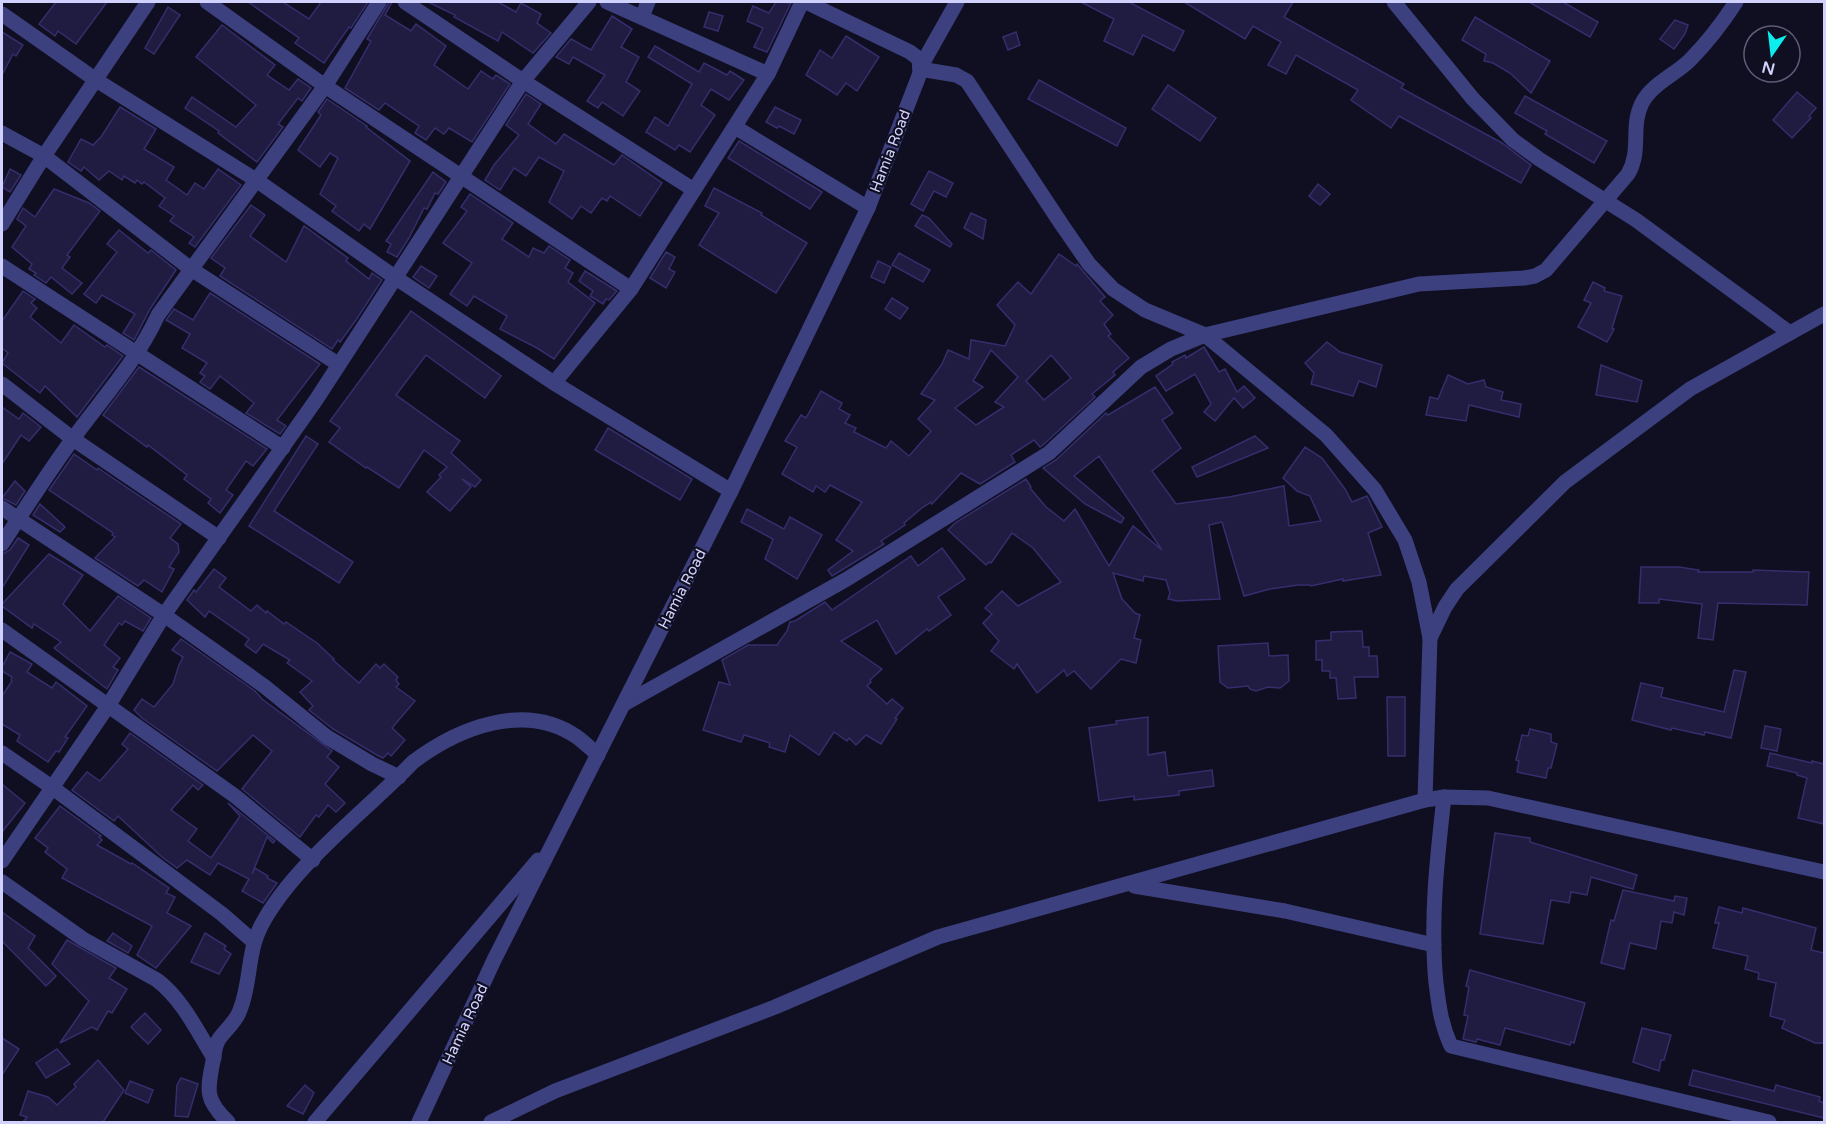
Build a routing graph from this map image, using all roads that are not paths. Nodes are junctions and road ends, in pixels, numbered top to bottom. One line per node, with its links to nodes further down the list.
1 (148, 2): 16 (street)
2 (207, 2): 18 (street)
3 (379, 2): 18 (street)
4 (405, 2): 17 (street)
5 (589, 2): 17 (street)
6 (607, 2): 13 (street)
7 (648, 2): 13 (street)
8 (804, 2): 14 (street); 15 (street)
9 (957, 2): 14 (street, Hamia Road)
10 (1394, 2): 25 (street)
11 (1736, 2): 25 (street)
12 (2, 14): 16 (street)
13 (642, 17): 15 (street)
14 (920, 68): 26 (street, Hamia Road); 34 (street)
15 (768, 74): 19 (street)
16 (96, 80): 21 (street); 23 (street)
17 (523, 81): 22 (street); 24 (street)
18 (325, 86): 22 (street); 23 (street)
19 (735, 127): 24 (street); 26 (street)
20 (2, 133): 21 (street)
21 (44, 156): 27 (street); 29 (street)
22 (461, 177): 30 (street); 31 (street)
23 (256, 180): 29 (street); 30 (street)
24 (694, 190): 31 (street)
25 (1604, 201): 33 (street); 34 (street)
26 (868, 208): 41 (street, Hamia Road)
27 (2, 224)
28 (2, 266): 35 (street)
29 (191, 269): 35 (street); 36 (street)
30 (396, 278): 36 (street); 37 (street)
31 (631, 290): 37 (street)
32 (1824, 314): 33 (street)
33 (1790, 333): 48 (street)
34 (1205, 335): 48 (street); 49 (street)
35 (137, 352): 39 (street); 40 (street)
36 (338, 364): 40 (street)
37 (554, 383): 41 (street)
38 (2, 384): 39 (street)
39 (73, 439): 43 (street); 44 (street)
40 (283, 448): 44 (street)
41 (731, 491): 49 (street, Hamia Road)
42 (2, 508): 43 (street)
43 (17, 520): 45 (street); 46 (street)
44 (219, 538): 46 (street)
45 (2, 544)
46 (164, 615): 50 (street); 53 (street)
47 (2, 630): 50 (street)
48 (1430, 638): 56 (street)
49 (624, 704): 52 (street, Hamia Road)
50 (108, 706): 54 (street); 58 (street)
51 (2, 753): 54 (street)
52 (598, 755): 53 (street); 57 (street, Hamia Road)
53 (399, 777): 58 (street)
54 (53, 788): 59 (street); 63 (street)
55 (1444, 797): 56 (street); 60 (street); 64 (street)
56 (1425, 800): 62 (street)
57 (555, 839): 67 (street); 68 (street, Hamia Road)
58 (313, 860): 63 (street)
59 (2, 861)
60 (1824, 872)
61 (2, 882): 65 (street)
62 (1129, 885): 64 (street); 69 (street)
63 (254, 942): 65 (street)
64 (1434, 945): 70 (street)
65 (214, 1058): 66 (street)
66 (228, 1122)
67 (315, 1122)
68 (419, 1122)
69 (491, 1122)
70 (1769, 1122)

